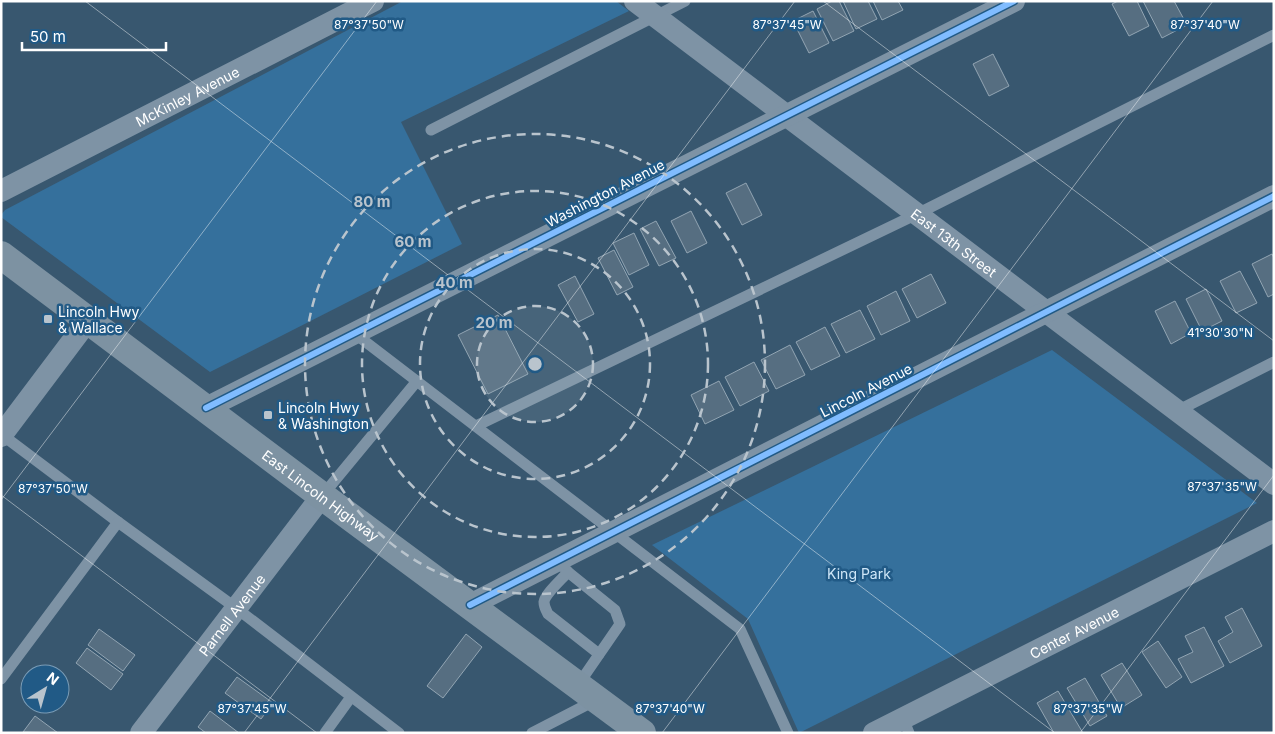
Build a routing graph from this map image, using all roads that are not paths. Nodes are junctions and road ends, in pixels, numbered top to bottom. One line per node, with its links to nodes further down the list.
1 (373, 1): 9 (street, McKinley Avenue)
2 (635, 1): 5 (street, East 13th Street)
3 (684, 1): 5 (lane)
4 (1014, 1): 7 (street, Washington Avenue)
5 (655, 16): 7 (street, East 13th Street); 8 (lane)
6 (1274, 35): 11 (lane)
7 (787, 116): 11 (street, East 13th Street); 15 (street, Washington Avenue)
8 (431, 130)
9 (1, 191)
10 (1274, 196): 13 (street, Lincoln Avenue)
11 (917, 214): 13 (street, East 13th Street); 20 (lane)
12 (1, 255): 14 (main road, East Lincoln Highway)
13 (1047, 312): 19 (street, East 13th Street); 26 (street, Lincoln Avenue)
14 (89, 319): 18 (main road, East Lincoln Highway); 21 (street)
15 (354, 333): 17 (lane); 18 (street, Washington Avenue)
16 (1274, 362): 19 (lane)
17 (417, 381): 20 (lane); 23 (lane)
18 (206, 408): 23 (main road, East Lincoln Highway)
19 (1177, 410): 22 (street, East 13th Street)
20 (476, 426): 26 (lane)
21 (2, 435): 24 (lane)
22 (1274, 484)
23 (322, 496): 28 (main road, East Lincoln Highway); 29 (street, Parnell Avenue)
24 (118, 522): 29 (lane); 31 (lane)
25 (1274, 531): 34 (street, Center Avenue)
26 (614, 532): 27 (street, Lincoln Avenue); 40 (lane)
27 (563, 566): 28 (street, Lincoln Avenue); 30 (lane); 30 (lane)
28 (470, 605): 32 (main road, East Lincoln Highway)
29 (236, 608): 33 (lane); 35 (street, Parnell Avenue)
30 (600, 654): 32 (lane)
31 (1, 679)
32 (588, 692): 38 (lane); 39 (main road, East Lincoln Highway)
33 (351, 696): 36 (lane); 37 (lane)
34 (906, 726): 41 (street, Center Avenue)
35 (141, 733)
36 (325, 733)
37 (399, 733)
38 (532, 733)
39 (642, 733)
40 (788, 733)
41 (874, 733)

